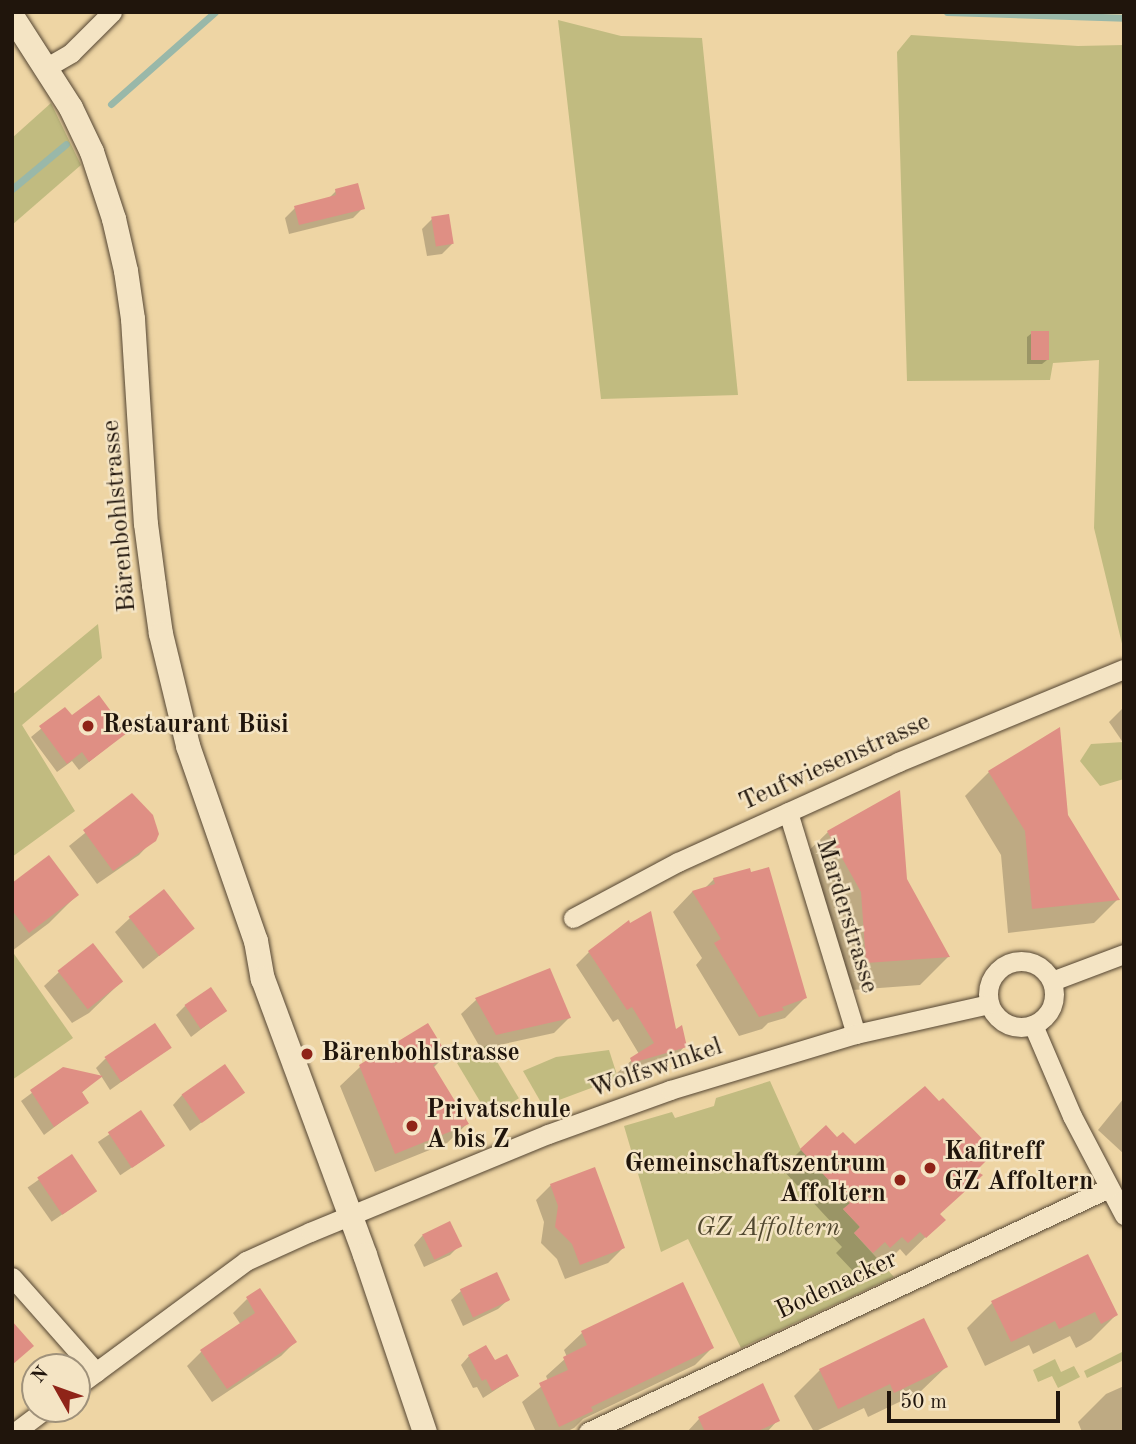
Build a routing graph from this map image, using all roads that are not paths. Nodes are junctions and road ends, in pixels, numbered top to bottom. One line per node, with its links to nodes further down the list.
1 (112, 12): 3 (street)
2 (12, 16): 3 (street, Bärenbohlstrasse)
3 (47, 67): 14 (street, Bärenbohlstrasse)
4 (1124, 669): 5 (street, Teufwiesenstrasse)
5 (788, 812): 6 (street, Teufwiesenstrasse); 11 (street, Marderstrasse)
6 (573, 918)
7 (1124, 954): 8 (street)
8 (1052, 981): 9 (street); 10 (street)
9 (989, 1004): 10 (street); 11 (street, Wolfswinkel)
10 (1033, 1025): 12 (street)
11 (856, 1034): 14 (street, Wolfswinkel)
12 (1109, 1188): 13 (street); 19 (street, Bodenacker)
13 (1124, 1214)
14 (351, 1217): 16 (street, Wolfswinkel); 18 (street, Bärenbohlstrasse)
15 (12, 1277): 16 (street)
16 (96, 1372): 17 (street, Wolfswinkel)
17 (91, 1376)
18 (425, 1432)
19 (588, 1432)

